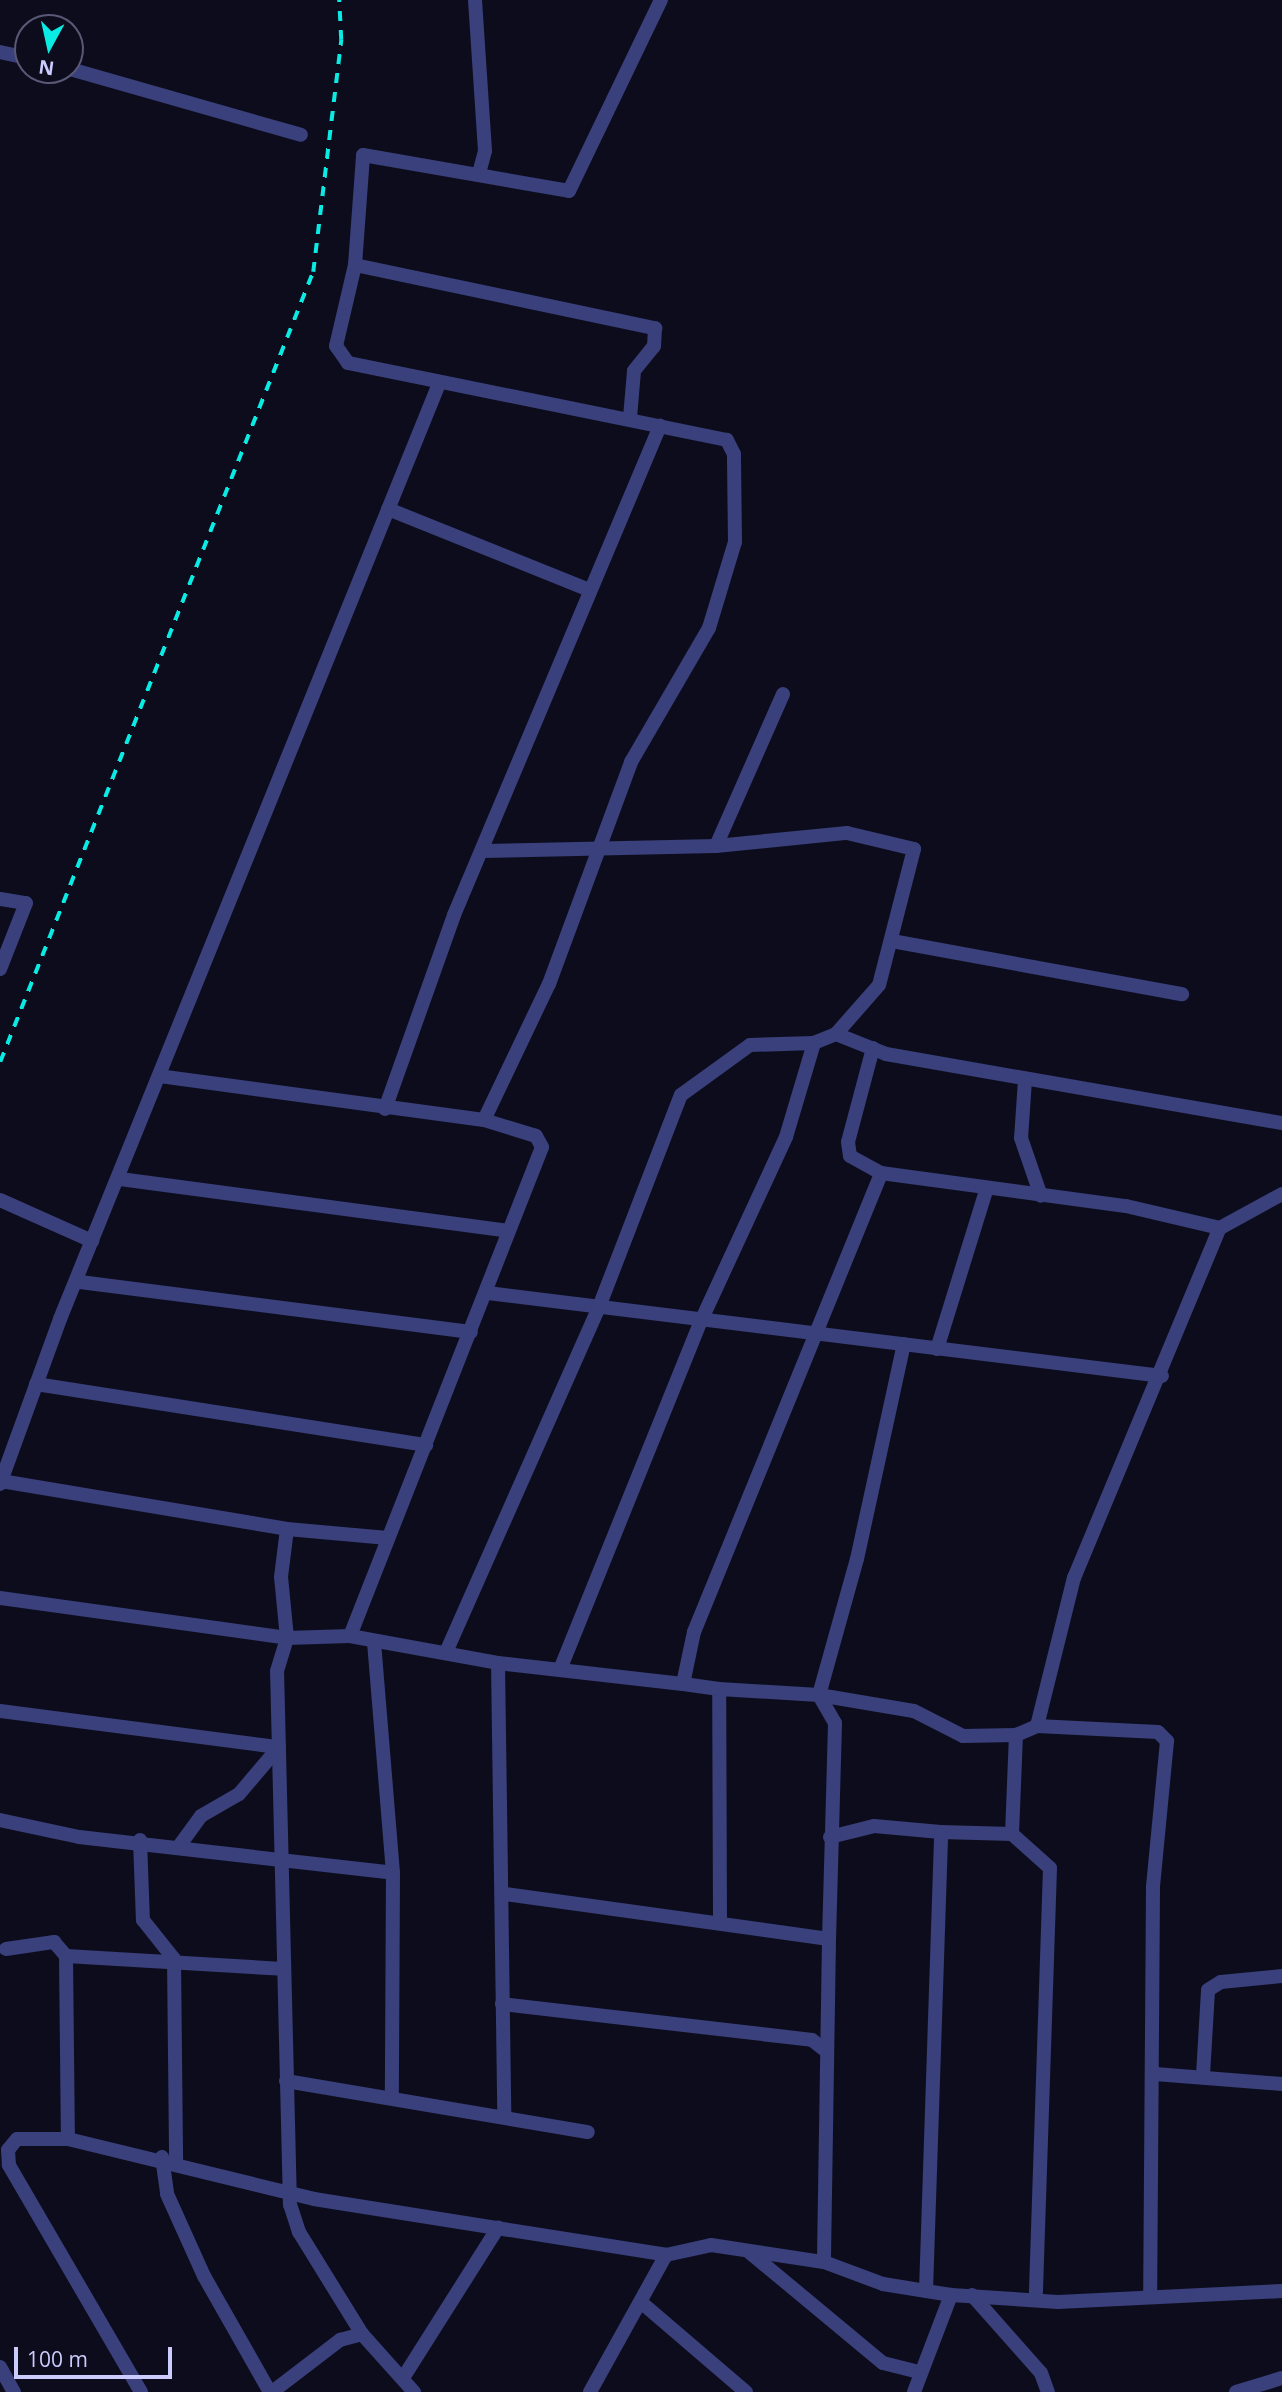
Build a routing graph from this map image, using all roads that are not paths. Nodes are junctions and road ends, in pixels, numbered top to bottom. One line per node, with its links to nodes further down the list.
1 (475, 0): 5 (street)
2 (661, 0): 5 (street)
3 (84, 73): 4 (street)
4 (301, 135)
5 (479, 174): 6 (street)
6 (355, 265): 7 (street); 8 (street)
7 (439, 386): 8 (street); 10 (street)
8 (630, 418): 9 (street)
9 (660, 426): 11 (street); 14 (street)
10 (388, 509): 11 (street); 23 (street)
11 (589, 590): 15 (street)
12 (783, 694): 13 (street)
13 (716, 846): 14 (street); 17 (street)
14 (598, 849): 15 (street); 26 (street)
15 (483, 851): 25 (street)
16 (0, 899): 18 (street)
17 (892, 941): 19 (street); 20 (street)
18 (0, 969)
19 (1182, 994)
20 (836, 1034): 21 (street); 22 (street)
21 (814, 1043): 39 (street); 40 (street)
22 (873, 1048): 24 (street); 28 (street)
23 (160, 1076): 25 (street); 29 (street)
24 (1025, 1080): 27 (street); 32 (street)
25 (385, 1109): 26 (street)
26 (484, 1120): 35 (street)
27 (1282, 1123)
28 (881, 1173): 30 (street); 42 (street)
29 (120, 1179): 35 (street); 36 (street)
30 (986, 1191): 32 (street); 44 (street)
31 (1282, 1194): 34 (street)
32 (1041, 1196): 34 (street)
33 (0, 1200): 36 (street)
34 (1220, 1227): 45 (street)
35 (509, 1231): 38 (street)
36 (92, 1241): 37 (street)
37 (80, 1282): 41 (street); 46 (street)
38 (488, 1293): 39 (street); 41 (street)
39 (599, 1307): 40 (street); 55 (street)
40 (700, 1323): 42 (street); 57 (street)
41 (471, 1332): 47 (street)
42 (820, 1335): 43 (street); 58 (street)
43 (904, 1344): 44 (street); 60 (street)
44 (937, 1349): 45 (street)
45 (1162, 1376): 62 (street)
46 (36, 1384): 47 (street); 48 (street)
47 (426, 1445): 50 (street)
48 (1, 1483): 49 (street)
49 (287, 1529): 50 (street); 53 (street)
50 (388, 1538): 52 (street)
51 (0, 1598): 53 (street)
52 (349, 1636): 53 (street); 54 (street)
53 (287, 1637): 64 (street)
54 (374, 1642): 55 (street); 72 (street)
55 (447, 1650): 56 (street)
56 (499, 1663): 57 (street); 73 (street)
57 (561, 1669): 58 (street)
58 (683, 1684): 59 (street)
59 (719, 1689): 60 (street); 74 (street)
60 (819, 1695): 63 (street); 68 (street)
61 (0, 1711): 64 (street)
62 (1037, 1726): 63 (street); 83 (street)
63 (1016, 1735): 67 (street)
64 (279, 1747): 70 (street); 71 (street)
65 (0, 1820): 69 (street)
66 (941, 1832): 67 (street); 68 (street); 97 (street)
67 (1012, 1835): 102 (street)
68 (830, 1837): 75 (street)
69 (140, 1840): 70 (street); 78 (street)
70 (179, 1846): 71 (street)
71 (280, 1858): 72 (street); 79 (street)
72 (393, 1873): 87 (street)
73 (505, 1894): 74 (street); 81 (street)
74 (720, 1922): 75 (street)
75 (829, 1939): 82 (street)
76 (6, 1949): 77 (street)
77 (66, 1956): 78 (street); 90 (street)
78 (174, 1959): 79 (street); 91 (street)
79 (283, 1969): 85 (street)
80 (1282, 1976): 84 (street)
81 (502, 2004): 82 (street); 88 (street)
82 (826, 2051): 96 (street)
83 (1155, 2074): 84 (street); 101 (street)
84 (1203, 2075): 86 (street)
85 (286, 2081): 87 (street); 92 (street)
86 (1282, 2084)
87 (392, 2096): 88 (street)
88 (504, 2113): 89 (street)
89 (588, 2132)
90 (68, 2139): 91 (street); 110 (street)
91 (169, 2159): 92 (street); 111 (street)
92 (290, 2191): 93 (street); 104 (street)
93 (498, 2228): 95 (street); 107 (street)
94 (747, 2250): 95 (street); 96 (street); 106 (street)
95 (666, 2255): 103 (street)
96 (824, 2262): 97 (street)
97 (926, 2291): 99 (street)
98 (1282, 2291): 101 (street)
99 (951, 2295): 100 (street); 106 (street)
100 (972, 2295): 102 (street); 116 (street)
101 (1150, 2297): 102 (street)
102 (1037, 2300)
103 (642, 2303): 113 (street); 114 (street)
104 (362, 2334): 107 (street); 111 (street)
105 (0, 2367): 109 (street)
106 (920, 2372): 115 (street)
107 (403, 2378): 112 (street)
108 (1282, 2378): 117 (street)
109 (13, 2392)
110 (141, 2392)
111 (271, 2392)
112 (414, 2392)
113 (590, 2392)
114 (746, 2392)
115 (914, 2392)
116 (1048, 2392)
117 (1236, 2392)

